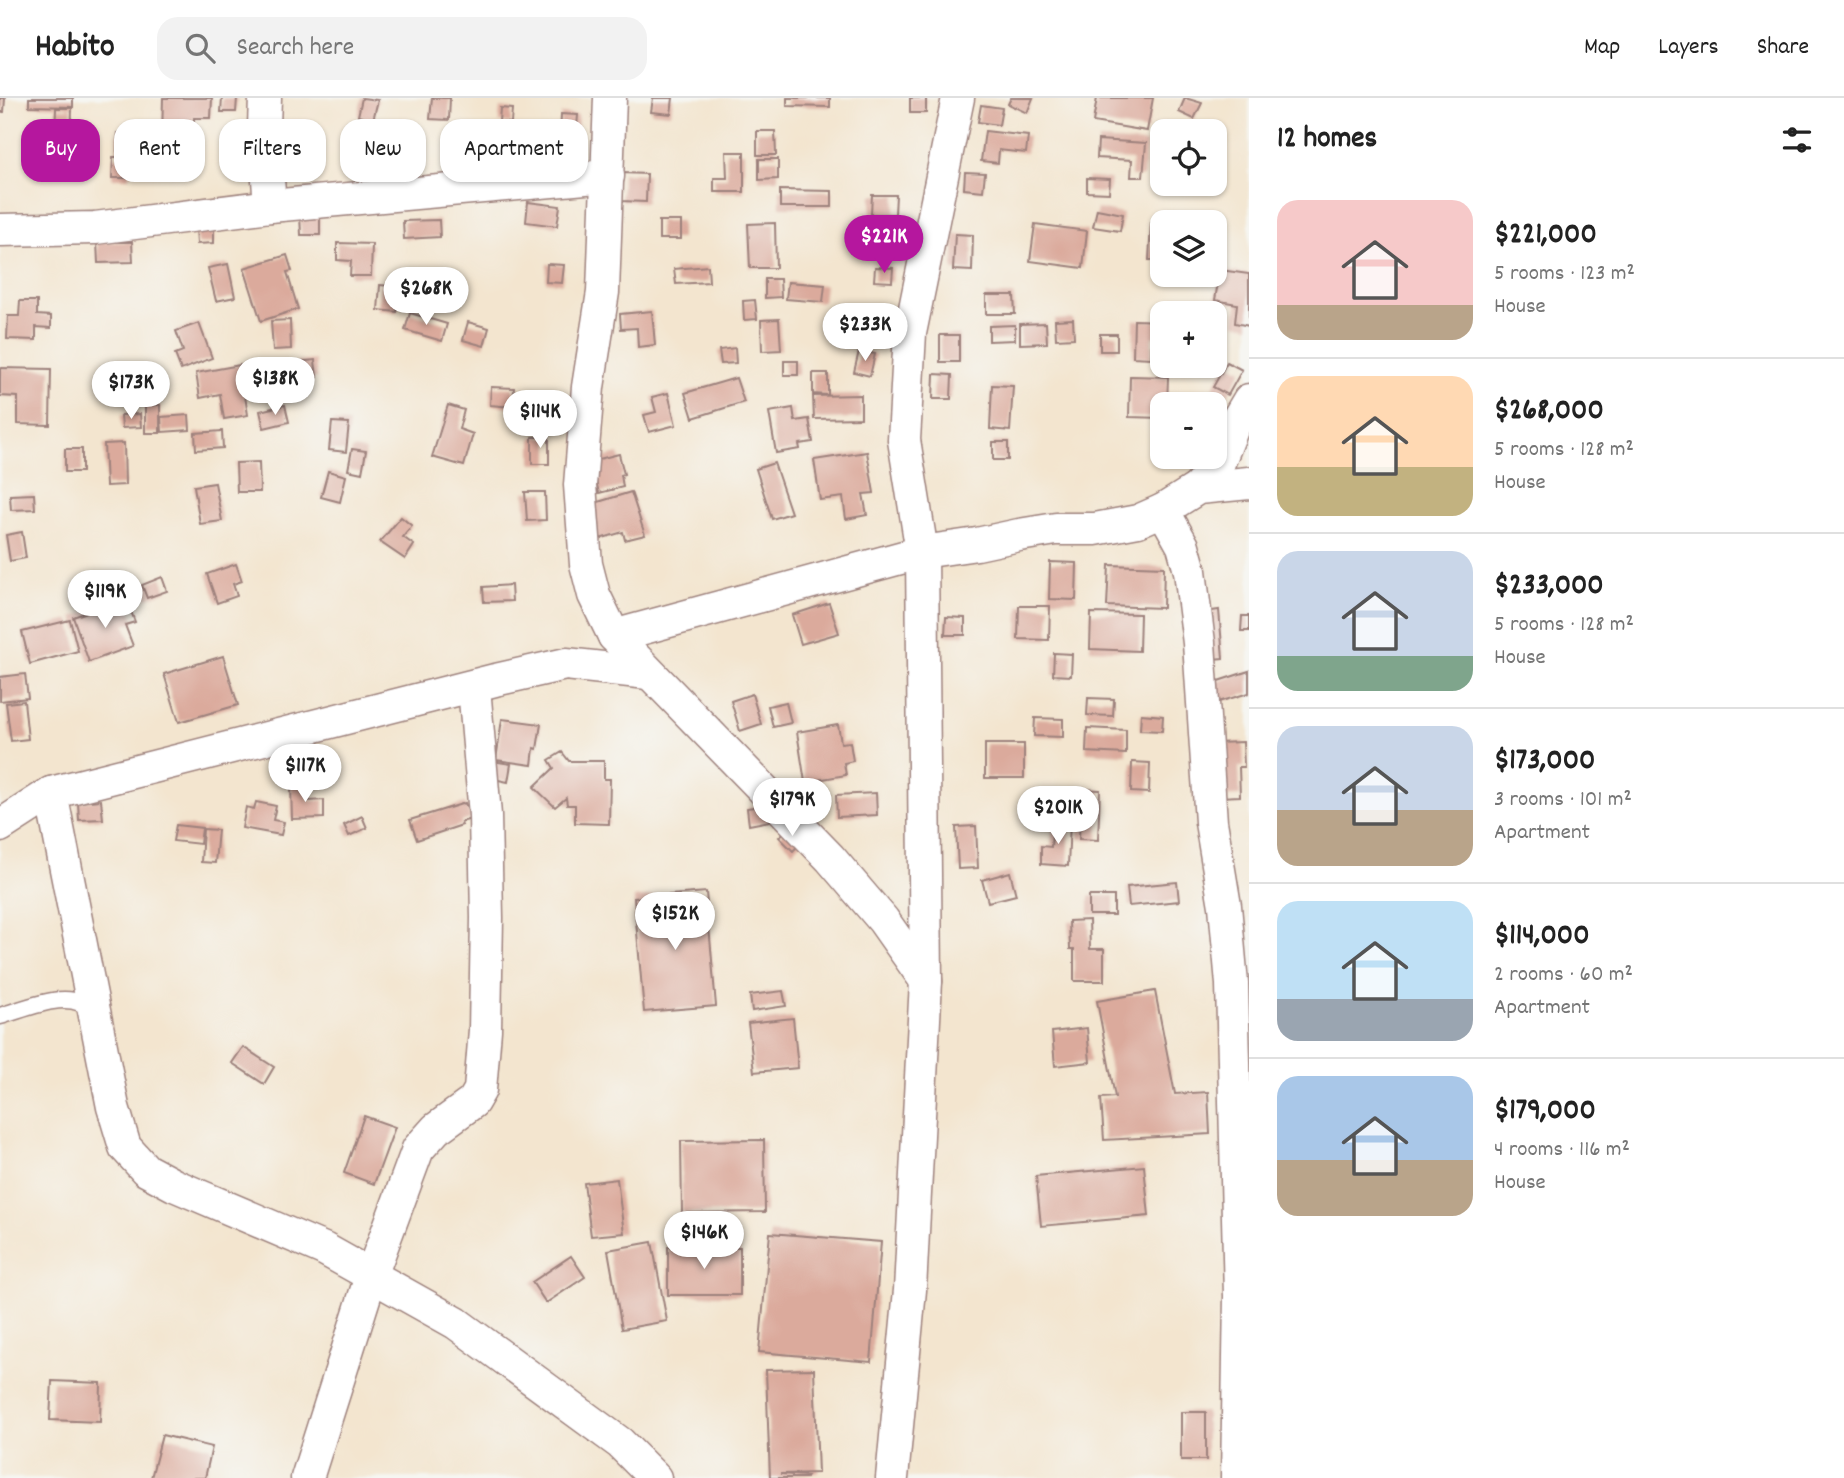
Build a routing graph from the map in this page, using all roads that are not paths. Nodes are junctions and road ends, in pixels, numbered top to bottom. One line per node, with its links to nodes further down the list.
1 (265, 98): 5 (street)
2 (610, 98): 4 (street)
3 (958, 98): 11 (street)
4 (608, 176): 5 (street); 12 (street)
5 (270, 206): 6 (street)
6 (0, 230)
7 (1249, 400): 9 (street)
8 (1249, 482): 9 (street)
9 (1198, 488): 10 (street)
10 (1163, 510): 11 (street); 24 (street)
11 (922, 552): 12 (street); 17 (street)
12 (614, 636): 13 (street)
13 (648, 673): 14 (street); 17 (street)
14 (474, 687): 15 (street); 20 (street)
15 (51, 793): 16 (street); 19 (street)
16 (0, 826)
17 (926, 981): 23 (street)
18 (0, 1016): 19 (lane)
19 (96, 1017): 20 (street)
20 (371, 1276): 21 (street); 22 (street)
21 (307, 1478)
22 (655, 1478)
23 (892, 1478)
24 (1237, 1478)

